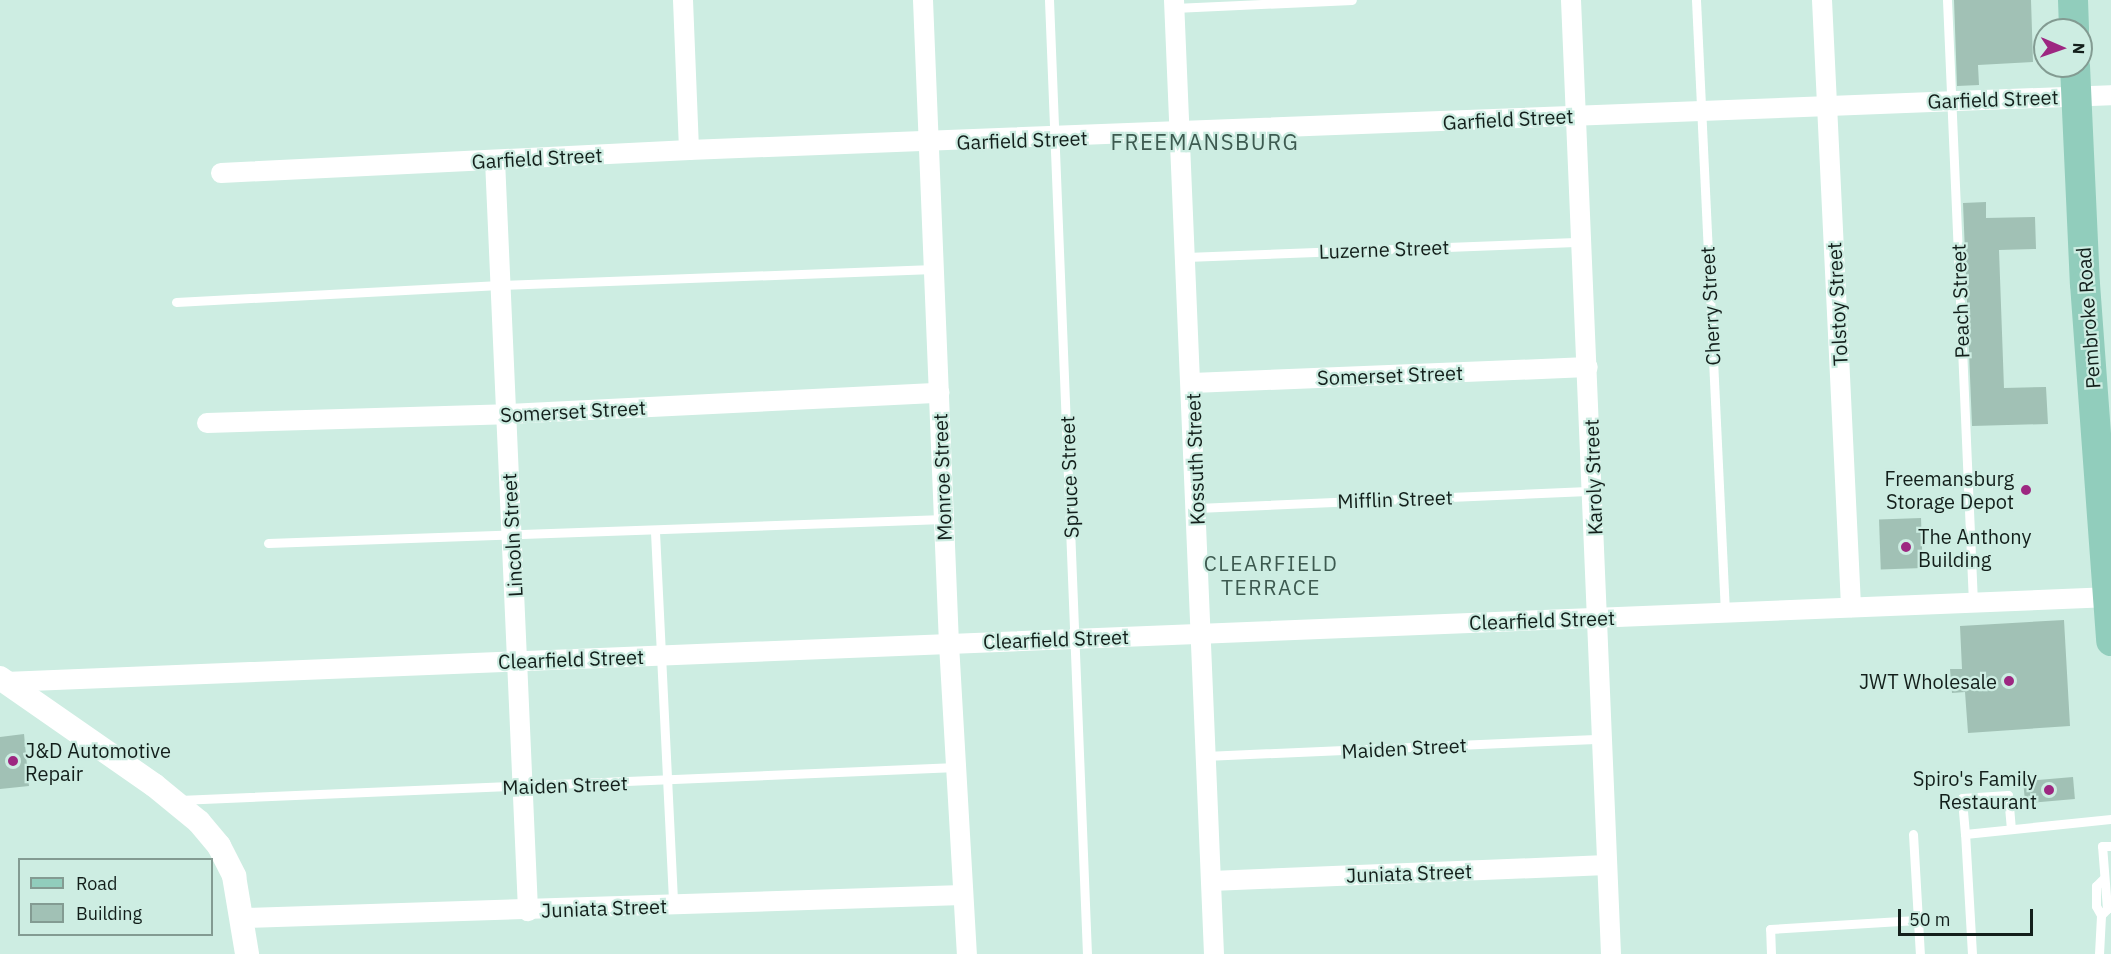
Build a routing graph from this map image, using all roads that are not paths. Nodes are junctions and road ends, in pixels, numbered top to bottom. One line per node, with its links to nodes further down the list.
1 (683, 0): 22 (street)
2 (923, 0): 21 (street, Monroe Street)
3 (1049, 0): 20 (lane, Spruce Street)
4 (1352, 0): 10 (lane)
5 (1571, 0): 18 (street, Karoly Street)
6 (1696, 0): 17 (lane, Cherry Street)
7 (1822, 0): 16 (street, Tolstoy Street)
8 (1947, 0): 15 (lane, Peach Street)
9 (2073, 0): 11 (main road)
10 (1174, 4): 19 (street, Kossuth Street)
11 (2074, 18)
12 (2075, 78): 14 (main road, Pembroke Road)
13 (2111, 95): 14 (street, Garfield Street)
14 (2076, 96): 15 (street, Garfield Street); 41 (main road, Pembroke Road)
15 (1951, 100): 16 (street, Garfield Street); 42 (lane, Peach Street)
16 (1827, 105): 17 (street, Garfield Street); 43 (street, Tolstoy Street)
17 (1701, 111): 18 (street, Garfield Street); 44 (lane, Cherry Street)
18 (1575, 116): 19 (street, Garfield Street); 25 (street, Karoly Street)
19 (1180, 134): 20 (street, Garfield Street); 26 (street, Kossuth Street)
20 (1055, 138): 21 (street, Garfield Street); 47 (lane, Spruce Street)
21 (929, 143): 22 (street, Garfield Street); 27 (street, Monroe Street)
22 (689, 150): 23 (street, Garfield Street)
23 (495, 160): 24 (street, Garfield Street); 28 (street, Lincoln Street)
24 (221, 173)
25 (1582, 242): 26 (lane, Luzerne Street); 30 (street, Karoly Street)
26 (1186, 257): 31 (street, Kossuth Street)
27 (934, 269): 28 (lane); 32 (street, Monroe Street)
28 (500, 285): 29 (lane); 33 (street, Lincoln Street)
29 (176, 302)
30 (1588, 367): 31 (street, Somerset Street); 35 (street, Karoly Street)
31 (1192, 383): 36 (street, Kossuth Street)
32 (939, 393): 33 (street, Somerset Street); 37 (street, Monroe Street)
33 (506, 414): 34 (street, Somerset Street); 39 (street, Lincoln Street)
34 (207, 423)
35 (1594, 491): 36 (lane, Mifflin Street); 45 (street, Karoly Street)
36 (1197, 508): 46 (street, Kossuth Street)
37 (944, 519): 38 (lane); 49 (street, Monroe Street)
38 (655, 532): 39 (lane); 50 (lane)
39 (513, 536): 40 (lane); 51 (street, Lincoln Street)
40 (268, 543)
41 (2109, 598): 42 (street, Clearfield Street); 48 (main road, Pembroke Road)
42 (1973, 602): 43 (street, Clearfield Street)
43 (1851, 607): 44 (street, Clearfield Street)
44 (1725, 612): 45 (street, Clearfield Street)
45 (1598, 618): 46 (street, Clearfield Street); 53 (street, Karoly Street)
46 (1201, 633): 47 (street, Clearfield Street); 54 (street, Kossuth Street)
47 (1076, 639): 49 (street, Clearfield Street); 73 (lane, Spruce Street)
48 (2111, 641)
49 (949, 644): 50 (street, Clearfield Street); 55 (street, Monroe Street)
50 (658, 655): 51 (street, Clearfield Street); 56 (lane)
51 (517, 661): 52 (street, Clearfield Street); 57 (street, Lincoln Street)
52 (3, 680): 58 (street)
53 (1602, 739): 54 (lane, Maiden Street); 64 (street, Karoly Street)
54 (1205, 756): 65 (street, Kossuth Street)
55 (956, 767): 56 (lane, Maiden Street); 66 (street, Monroe Street)
56 (666, 781): 57 (lane, Maiden Street); 67 (lane)
57 (523, 787): 58 (lane, Maiden Street); 68 (street, Lincoln Street)
58 (174, 800): 69 (street)
59 (2111, 819): 60 (lane)
60 (2011, 829): 62 (lane); 62 (lane)
61 (1913, 834): 70 (lane)
62 (1965, 834): 78 (lane)
63 (2111, 846): 79 (lane)
64 (1607, 865): 65 (street, Juniata Street); 75 (street, Karoly Street)
65 (1211, 881): 74 (street, Kossuth Street)
66 (963, 895): 67 (street, Juniata Street); 72 (street, Monroe Street)
67 (673, 906): 68 (street, Juniata Street)
68 (528, 911): 69 (street, Juniata Street)
69 (244, 918): 71 (street)
70 (1917, 920): 76 (lane); 77 (lane)
71 (248, 954)
72 (967, 954)
73 (1087, 954)
74 (1214, 954)
75 (1611, 954)
76 (1771, 954)
77 (1920, 954)
78 (1971, 954)
79 (2098, 954)

